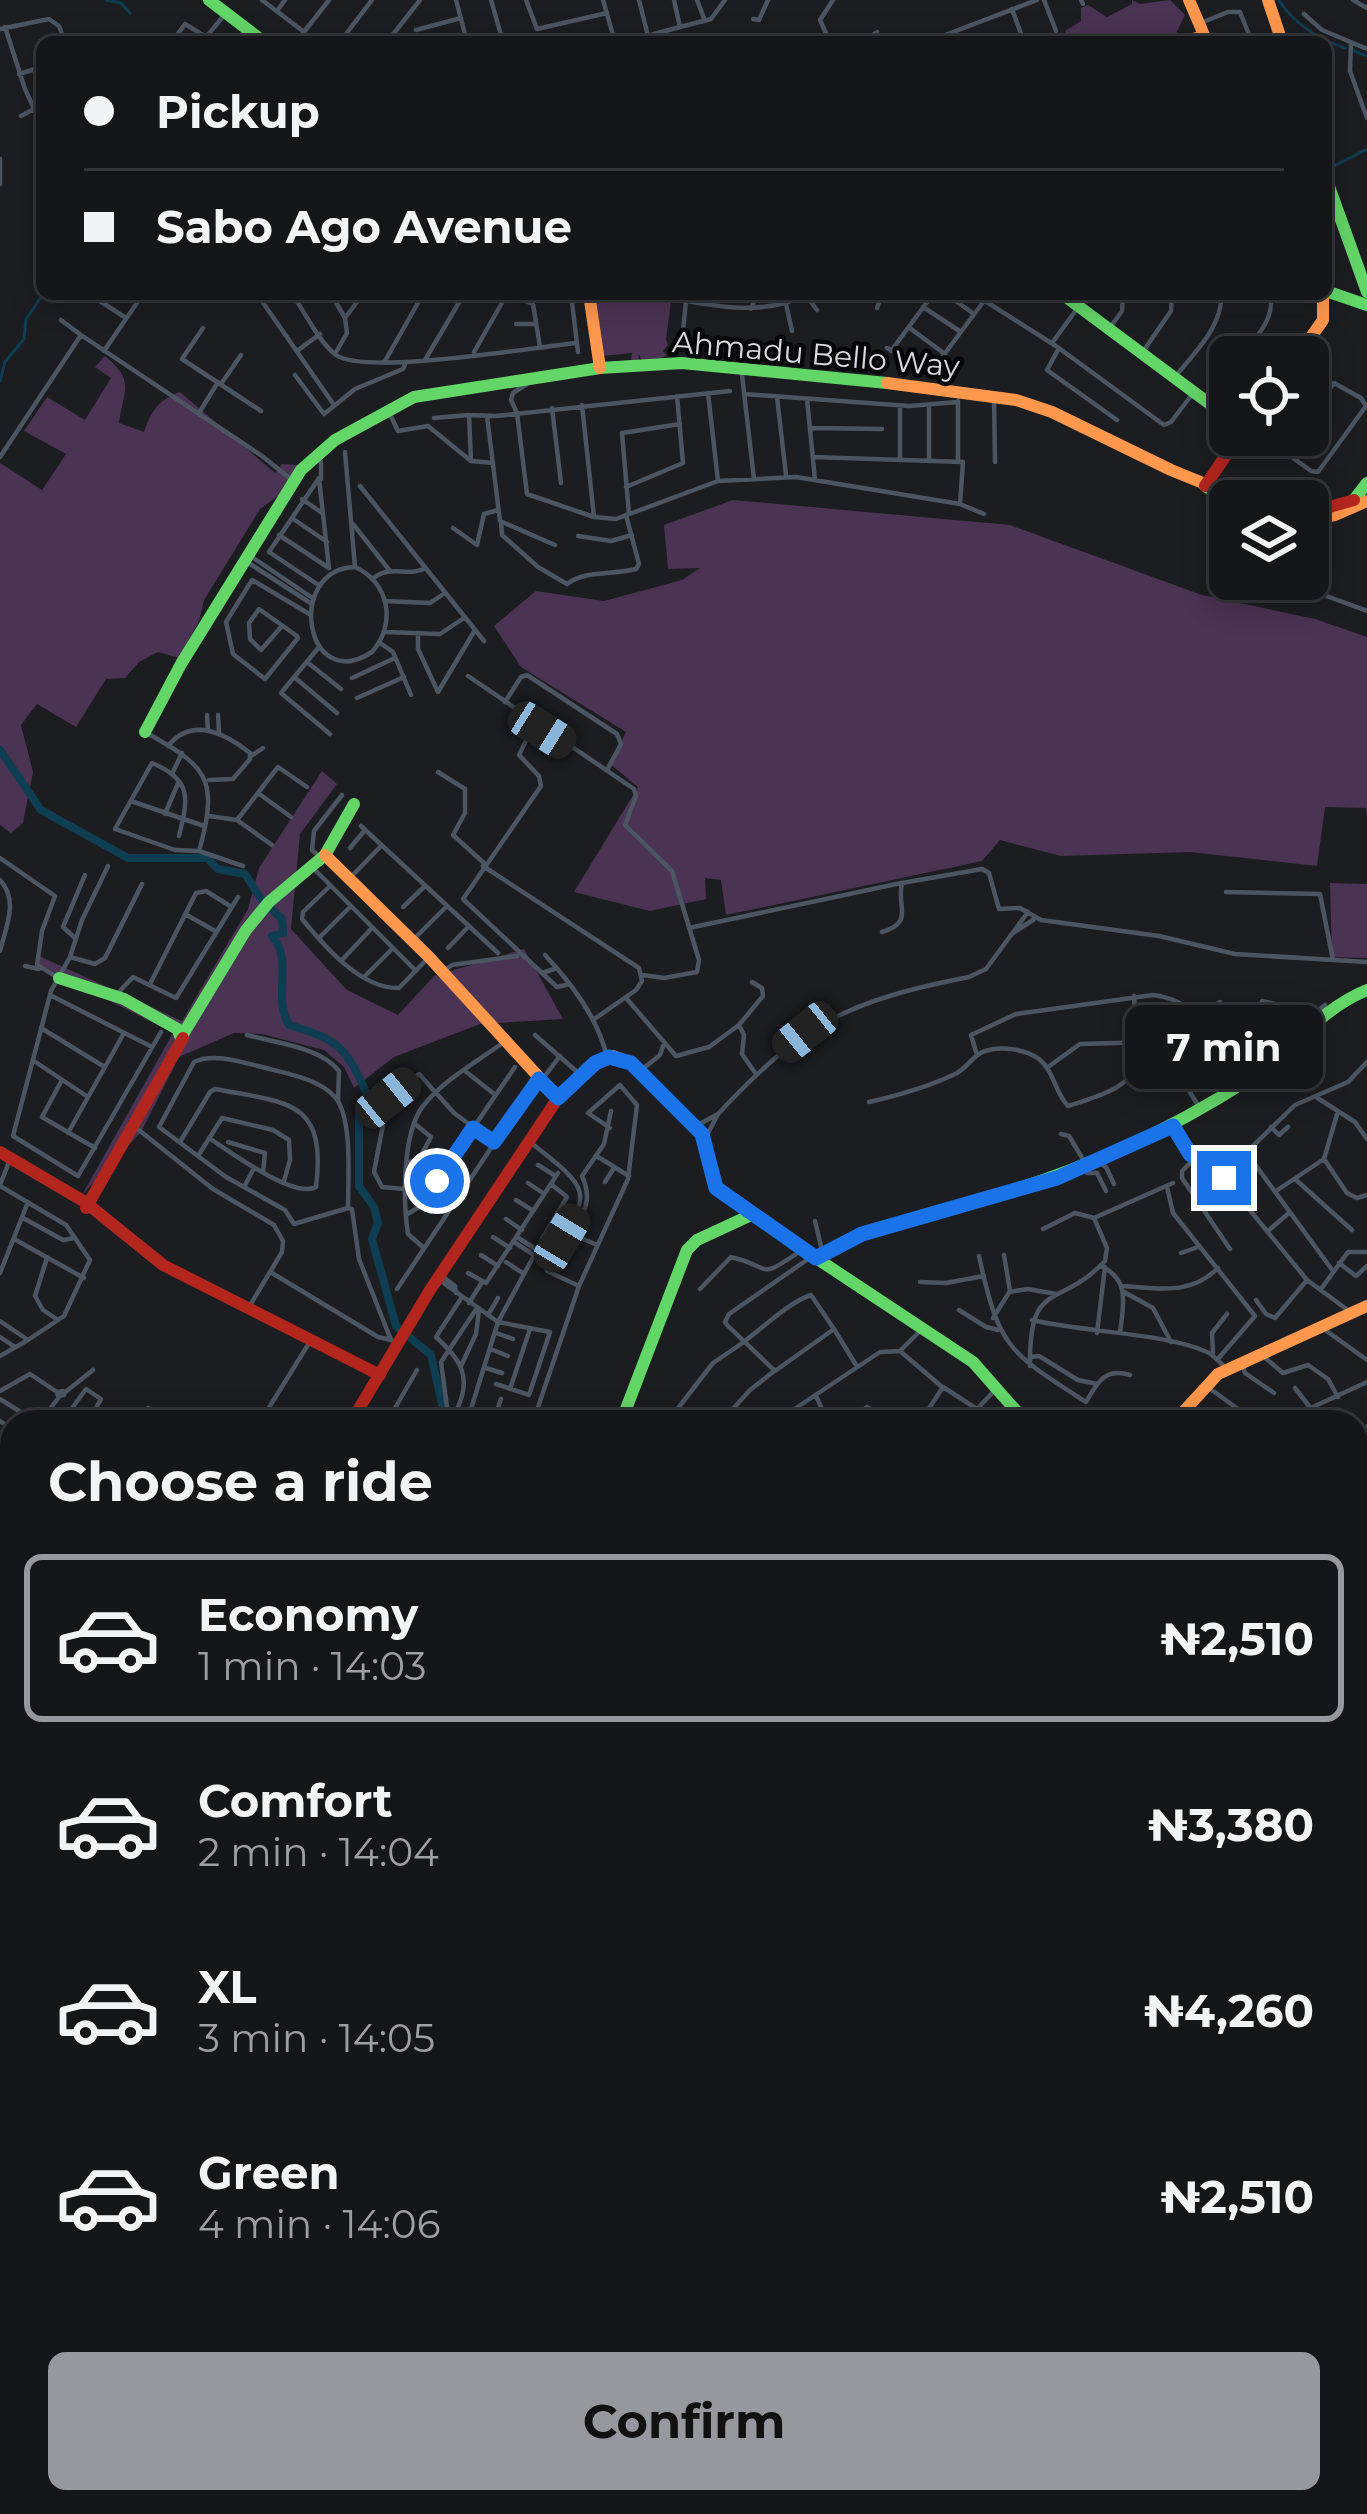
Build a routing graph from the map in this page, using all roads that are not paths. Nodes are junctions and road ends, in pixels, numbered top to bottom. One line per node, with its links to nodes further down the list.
1 (209, 0): 24 (street)
2 (262, 0): 23 (street)
3 (285, 0): 23 (street)
4 (328, 0): 34 (street)
5 (372, 0): 43 (street)
6 (420, 0): 44 (street)
7 (456, 0): 27 (street)
8 (491, 0): 46 (street)
9 (526, 0): 25 (street)
10 (603, 0): 25 (street)
11 (639, 0): 48 (street)
12 (674, 0): 30 (street)
13 (697, 0): 29 (street)
14 (725, 0): 29 (street)
15 (767, 0): 28 (street)
16 (834, 0): 49 (street)
17 (1040, 0): 22 (street); 33 (street)
18 (1189, 0): 36 (street)
19 (1268, 0): 54 (street)
20 (1352, 0): 21 (street)
21 (1367, 8)
22 (1012, 10): 51 (street); 52 (street)
23 (277, 11): 34 (street)
24 (226, 13): 40 (street); 41 (street)
25 (607, 13): 47 (street)
26 (1304, 14): 55 (street)
27 (461, 19): 32 (street); 45 (street)
28 (753, 19)
29 (705, 21): 30 (street)
30 (680, 27): 48 (street)
31 (2, 28): 37 (street); 58 (street)
32 (416, 30)
33 (1056, 31)
34 (304, 32): 42 (street)
35 (877, 32): 50 (street)
36 (1203, 34): 53 (street)
37 (62, 36)
38 (176, 36): 39 (street)
39 (199, 36)
40 (207, 36)
41 (256, 36)
42 (301, 36)
43 (345, 36)
44 (392, 36)
45 (465, 36)
46 (500, 36)
47 (613, 36)
48 (648, 36)
49 (827, 36)
50 (871, 36)
51 (943, 36)
52 (1020, 36)
53 (1250, 36)
54 (1280, 36)
55 (1351, 43): 56 (street); 59 (street)
56 (1367, 49)
57 (36, 69): 58 (street)
58 (19, 74): 60 (street)
59 (1364, 99): 63 (street)
60 (34, 109): 61 (street); 62 (street)
61 (36, 113)
62 (21, 116)
63 (1367, 118)
64 (0, 159): 65 (street)
65 (0, 184)
66 (1332, 195): 67 (street)
67 (1367, 292)
68 (1332, 294): 99 (street)
69 (104, 300): 107 (street)
70 (139, 300): 107 (street)
71 (261, 300): 125 (street)
72 (296, 300): 116 (street)
73 (334, 300): 106 (street)
74 (358, 300): 106 (street)
75 (420, 300): 133 (street)
76 (460, 300): 131 (street)
77 (503, 300): 129 (street)
78 (522, 300): 110 (street)
79 (572, 300): 121 (street)
80 (591, 300): 136 (street)
81 (681, 300): 96 (street)
82 (689, 300): 96 (street)
83 (707, 300): 102 (street)
84 (754, 300): 102 (street)
85 (794, 300): 98 (street)
86 (810, 300): 104 (street)
87 (881, 300): 103 (street)
88 (928, 300): 101 (street)
89 (954, 300): 105 (street)
90 (1071, 300): 100 (street)
91 (1123, 300): 113 (street)
92 (1172, 300): 127 (street)
93 (1221, 300): 138 (street)
94 (1272, 300): 118 (street)
95 (1326, 300): 119 (street)
96 (686, 301): 120 (street)
97 (984, 301): 105 (street); 122 (street)
98 (786, 304): 102 (street); 114 (street)
99 (1367, 305)
100 (1079, 306): 113 (street); 122 (street)
101 (923, 307): 111 (street); 115 (street)
102 (751, 308)
103 (877, 308)
104 (817, 310)
105 (974, 314): 115 (street)
106 (345, 318): 128 (street)
107 (126, 319): 124 (street)
108 (61, 320): 117 (street)
109 (516, 324): 110 (street)
110 (537, 324): 123 (street)
111 (908, 327): 115 (street); 132 (street)
112 (203, 328): 140 (street)
113 (1109, 329): 127 (street)
114 (792, 331)
115 (961, 332)
116 (320, 334): 125 (street); 128 (street)
117 (81, 335): 124 (street); 172 (street)
118 (1256, 336)
119 (1312, 336)
120 (682, 341)
121 (577, 343): 123 (street); 126 (street)
122 (1056, 346): 143 (street); 164 (street)
123 (539, 347): 129 (street)
124 (104, 351): 160 (street)
125 (297, 351): 152 (street)
126 (578, 352)
127 (1142, 353): 138 (street)
128 (335, 354): 133 (street)
129 (472, 355): 131 (street)
130 (241, 356): 140 (street)
131 (425, 360): 134 (street)
132 (914, 360)
133 (385, 361): 134 (street)
134 (406, 362): 152 (street)
135 (741, 366): 136 (street, Ahmadu Bello Way); 145 (street); 146 (street, Ahmadu Bello Way)
136 (600, 368): 139 (street, Ahmadu Bello Way)
137 (295, 375): 152 (street)
138 (1175, 377): 143 (street)
139 (534, 380): 157 (street, Ahmadu Bello Way); 159 (street)
140 (220, 383): 158 (street); 160 (street)
141 (1329, 388): 170 (street)
142 (730, 391): 144 (street)
143 (1194, 392): 151 (street)
144 (707, 393): 148 (street); 184 (street)
145 (744, 394): 149 (street); 181 (street)
146 (958, 395): 147 (street, Ahmadu Bello Way); 154 (street); 177 (street)
147 (994, 395): 178 (street); 188 (street, Ahmadu Bello Way)
148 (677, 396): 153 (street); 165 (street)
149 (777, 397): 150 (street); 180 (street)
150 (806, 399): 155 (street); 166 (street)
151 (1208, 402)
152 (334, 405)
153 (582, 405): 156 (street); 202 (street)
154 (929, 405): 155 (street); 174 (street)
155 (900, 406): 173 (street)
156 (552, 408): 159 (street); 186 (street)
157 (387, 410): 175 (street); 185 (street, Ahmadu Bello Way)
158 (261, 411)
159 (517, 413): 162 (street); 202 (street)
160 (199, 414): 185 (street)
161 (469, 415): 162 (street); 163 (street); 175 (street)
162 (487, 416): 179 (street)
163 (434, 418)
164 (1117, 420)
165 (680, 424): 190 (street); 190 (street)
166 (810, 428): 167 (street); 171 (street)
167 (882, 429)
168 (345, 452): 203 (street)
169 (1225, 456): 188 (street)
170 (1290, 456)
171 (813, 457): 173 (street); 183 (street)
172 (0, 458)
173 (900, 458): 174 (street)
174 (929, 459): 177 (street)
175 (471, 461): 179 (street)
176 (321, 462): 182 (street)
177 (958, 462): 195 (street)
178 (994, 462)
179 (493, 463): 197 (street)
180 (786, 477): 181 (street); 183 (street)
181 (754, 478): 184 (street)
182 (321, 479): 194 (street); 198 (street)
183 (815, 480): 195 (street)
184 (718, 481): 199 (street)
185 (293, 482): 211 (street, Ahmadu Bello Way)
186 (562, 483)
187 (1367, 483): 193 (street)
188 (1205, 485): 191 (street, Ahmadu Bello Way); 192 (street, Ahmadu Bello Way)
189 (360, 486): 213 (street)
190 (626, 487): 199 (street)
191 (1209, 487)
192 (1209, 488)
193 (1362, 498): 196 (street)
194 (302, 499): 198 (street); 201 (street)
195 (960, 504): 200 (street)
196 (1329, 509)
197 (498, 510): 204 (street); 205 (street)
198 (325, 514): 209 (street)
199 (628, 514): 202 (street); 208 (street)
200 (984, 514)
201 (290, 517): 206 (street); 209 (street)
202 (594, 517)
203 (351, 521): 212 (street); 215 (street)
204 (501, 522): 208 (street); 210 (street)
205 (453, 528)
206 (279, 535): 214 (street); 217 (street)
207 (578, 536): 208 (street)
208 (632, 536)
209 (327, 542): 214 (street)
210 (556, 545)
211 (251, 560): 220 (street); 248 (street, Ahmadu Bello Way)
212 (355, 567): 214 (street); 216 (street)
213 (426, 568): 215 (street); 218 (street)
214 (331, 570): 217 (street)
215 (390, 571): 216 (street)
216 (374, 578): 221 (street)
217 (320, 586): 220 (street)
218 (446, 592): 221 (street); 224 (street)
219 (1329, 597): 222 (street)
220 (313, 602): 223 (street)
221 (385, 602): 227 (street)
222 (1367, 611)
223 (311, 615): 225 (street); 231 (street)
224 (465, 617): 226 (street); 228 (street)
225 (282, 626): 225 (street)
226 (476, 630): 228 (street); 229 (street)
227 (385, 632): 228 (street); 230 (street)
228 (418, 633)
229 (484, 641)
230 (380, 643): 231 (street); 232 (street)
231 (320, 647): 233 (street)
232 (395, 658): 236 (street); 237 (street)
233 (307, 662): 235 (street); 238 (street)
234 (468, 676): 241 (street)
235 (294, 677): 242 (street); 249 (street)
236 (404, 677): 239 (street); 240 (street)
237 (352, 678)
238 (341, 689)
239 (411, 695)
240 (357, 698)
241 (505, 702): 245 (street); 254 (street)
242 (337, 713)
243 (207, 715): 246 (street)
244 (218, 715): 247 (street)
245 (534, 724): 254 (street); 277 (street)
246 (208, 731): 247 (street); 250 (street)
247 (219, 731): 253 (street)
248 (145, 732): 250 (street)
249 (330, 734)
250 (168, 746): 252 (street)
251 (263, 748): 253 (street)
252 (182, 753): 256 (street); 257 (street)
253 (251, 756): 257 (street)
254 (607, 770): 299 (street)
255 (438, 772): 277 (street)
256 (172, 774): 258 (street); 262 (street)
257 (207, 780): 265 (street)
258 (179, 781): 264 (street); 267 (street)
259 (307, 787): 260 (street)
260 (258, 793): 266 (street); 268 (street)
261 (342, 795): 276 (street)
262 (130, 801): 264 (street); 274 (street)
263 (354, 804): 276 (street)
264 (165, 814): 267 (street)
265 (208, 817): 268 (street); 269 (street)
266 (291, 817)
267 (182, 820): 269 (street); 270 (street)
268 (237, 820): 271 (street)
269 (206, 827): 274 (street)
270 (179, 836)
271 (272, 845)
272 (381, 846): 273 (street); 281 (street); 286 (street)
273 (350, 848)
274 (200, 851): 279 (street)
275 (0, 858): 318 (street)
276 (319, 860): 281 (street); 285 (street); 342 (street)
277 (484, 865): 309 (street); 322 (street)
278 (108, 866): 302 (street)
279 (243, 866)
280 (85, 875): 302 (street)
281 (349, 879): 304 (street)
282 (0, 880): 296 (street)
283 (902, 883): 295 (street); 299 (street); 301 (street)
284 (142, 884): 311 (street)
285 (330, 886): 291 (street); 303 (street)
286 (425, 886): 290 (street); 292 (street)
287 (1226, 892): 314 (street)
288 (238, 897): 289 (street)
289 (230, 906): 293 (street); 300 (street)
290 (447, 906): 297 (street); 304 (street)
291 (350, 907): 298 (street); 303 (street)
292 (403, 908)
293 (185, 914): 300 (street); 326 (street)
294 (0, 915): 296 (street)
295 (1029, 917): 314 (street); 363 (street)
296 (8, 920): 307 (street)
297 (469, 926): 305 (street); 308 (street)
298 (371, 928): 306 (street); 313 (street)
299 (689, 928): 322 (street)
300 (214, 931): 326 (street)
301 (882, 932)
302 (75, 938): 311 (street)
303 (319, 938): 313 (street)
304 (413, 940): 312 (street)
305 (448, 948)
306 (392, 949): 319 (street); 323 (street)
307 (0, 951)
308 (498, 952)
309 (519, 955): 320 (street); 321 (street)
310 (545, 955): 317 (street)
311 (70, 957): 324 (street)
312 (429, 957): 319 (street); 320 (street)
313 (342, 960): 323 (street)
314 (1333, 960): 315 (street)
315 (1367, 962)
316 (25, 966): 318 (street)
317 (557, 968): 321 (street); 327 (street)
318 (39, 969): 324 (street)
319 (416, 970): 323 (street)
320 (442, 972): 346 (street)
321 (542, 974): 327 (street)
322 (643, 975): 332 (street)
323 (364, 977)
324 (59, 978): 329 (street); 330 (street)
325 (752, 982): 338 (street)
326 (150, 984): 330 (street)
327 (570, 984): 337 (street)
328 (1367, 990): 340 (street)
329 (50, 995): 339 (street); 341 (street)
330 (121, 995): 342 (street)
331 (1134, 997): 336 (street); 345 (street); 350 (street)
332 (626, 998): 337 (street); 347 (street)
333 (1262, 1001): 340 (street)
334 (1220, 1002): 336 (street)
335 (1325, 1005): 340 (street)
336 (1199, 1016): 349 (street)
337 (593, 1021): 353 (street)
338 (739, 1024): 347 (street); 363 (street)
339 (41, 1028): 354 (street); 356 (street)
340 (1296, 1029): 352 (street)
341 (124, 1033): 348 (street); 356 (street)
342 (177, 1033): 348 (street); 381 (street); 426 (street)
343 (247, 1035): 373 (street)
344 (535, 1035): 351 (street)
345 (1136, 1040): 358 (street); 358 (street); 364 (street)
346 (505, 1042): 361 (street); 365 (street)
347 (663, 1043): 362 (street)
348 (152, 1047): 396 (street)
349 (1220, 1047): 352 (street); 367 (street)
350 (976, 1054): 358 (street); 374 (street)
351 (560, 1056): 360 (street); 365 (street)
352 (1278, 1056): 367 (street)
353 (607, 1057): 362 (street); 372 (street)
354 (34, 1061): 366 (street); 396 (street)
355 (1196, 1062): 364 (street)
356 (105, 1067): 370 (street)
357 (515, 1067): 369 (street)
358 (1048, 1067)
359 (1366, 1068): 371 (street)
360 (575, 1070)
361 (465, 1071): 368 (street); 369 (street)
362 (640, 1071): 382 (street)
363 (756, 1074): 378 (street)
364 (1178, 1074): 375 (street)
365 (539, 1079): 372 (street); 394 (street)
366 (62, 1080): 370 (street); 387 (street)
367 (1242, 1083): 375 (street)
368 (436, 1094): 379 (street); 385 (street); 419 (street)
369 (495, 1094): 385 (street)
370 (88, 1097): 387 (street)
371 (1316, 1097): 377 (street); 383 (street)
372 (558, 1098): 395 (street)
373 (338, 1101): 392 (street); 427 (street)
374 (869, 1102)
375 (1201, 1110): 380 (street)
376 (611, 1111): 386 (street)
377 (1338, 1112): 391 (street); 402 (street)
378 (718, 1114): 382 (street); 390 (street)
379 (415, 1124): 403 (street); 403 (street)
380 (1173, 1126): 401 (street); 405 (street)
381 (134, 1127): 426 (street); 462 (street)
382 (695, 1127): 390 (street)
383 (1271, 1127): 384 (street); 397 (street)
384 (1288, 1127)
385 (473, 1128): 394 (street); 430 (street)
386 (610, 1128): 400 (street); 409 (street)
387 (68, 1133): 396 (street)
388 (1061, 1134): 405 (street)
389 (209, 1138): 399 (street); 406 (street); 412 (street)
390 (705, 1139): 431 (street)
391 (1367, 1139)
392 (180, 1142): 399 (street); 412 (street)
393 (228, 1142): 408 (street)
394 (494, 1142): 445 (street)
395 (530, 1142): 466 (street); 472 (street)
396 (95, 1148)
397 (1246, 1152): 410 (street); 421 (street)
398 (5, 1156): 417 (street); 426 (street)
399 (198, 1156): 418 (street)
400 (596, 1156): 407 (street); 443 (street)
401 (1195, 1158): 410 (street); 446 (street)
402 (1324, 1159): 411 (street); 423 (street)
403 (407, 1163): 419 (street)
404 (538, 1165): 415 (street)
405 (1098, 1165): 416 (street); 420 (street); 450 (street)
406 (254, 1168): 408 (street); 418 (street)
407 (614, 1168): 409 (street); 413 (street)
408 (263, 1172): 412 (street)
409 (629, 1175): 443 (street)
410 (1222, 1176): 438 (street)
411 (1294, 1179): 421 (street); 437 (street)
412 (284, 1181)
413 (605, 1182)
414 (528, 1183): 422 (street)
415 (551, 1184): 422 (street); 449 (street)
416 (1114, 1184)
417 (0, 1185): 425 (street)
418 (244, 1187): 427 (street)
419 (404, 1189): 430 (street)
420 (1106, 1191)
421 (1276, 1191): 429 (street)
422 (544, 1194): 428 (street)
423 (1367, 1195)
424 (516, 1200): 428 (street)
425 (28, 1202): 432 (street); 440 (street)
426 (86, 1205): 485 (street)
427 (348, 1208): 504 (street)
428 (533, 1212): 442 (street)
429 (1290, 1212): 438 (street); 461 (street)
430 (406, 1215): 445 (street)
431 (752, 1215): 450 (street); 556 (street)
432 (22, 1218): 440 (street); 441 (street)
433 (1094, 1218): 436 (street); 444 (street); 459 (street)
434 (506, 1219): 442 (street)
435 (815, 1221): 450 (street)
436 (1043, 1229)
437 (1352, 1230)
438 (1268, 1231): 469 (street)
439 (493, 1237): 442 (street)
440 (74, 1238): 468 (street)
441 (14, 1239): 454 (street); 464 (street)
442 (516, 1239): 449 (street); 457 (street)
443 (596, 1245): 472 (street)
444 (1201, 1246): 447 (street); 460 (street)
445 (424, 1248): 473 (street)
446 (1230, 1249)
447 (1180, 1252)
448 (1367, 1252): 456 (street)
449 (535, 1253): 465 (street)
450 (814, 1254): 474 (street); 498 (street); 508 (street)
451 (481, 1255): 457 (street)
452 (979, 1256): 467 (street)
453 (1004, 1256): 477 (street)
454 (47, 1258): 468 (street); 491 (street)
455 (506, 1262): 465 (street)
456 (1339, 1264): 458 (street); 461 (street)
457 (498, 1266): 470 (street)
458 (1367, 1266)
459 (1103, 1267): 475 (street); 478 (street); 501 (street)
460 (1218, 1268): 475 (street); 518 (street)
461 (1333, 1271): 476 (street)
462 (272, 1273): 485 (street); 504 (street)
463 (468, 1273): 470 (street)
464 (0, 1274)
465 (524, 1274): 494 (street)
466 (439, 1276): 479 (street); 504 (street)
467 (983, 1276): 471 (street); 490 (street)
468 (84, 1278): 491 (street)
469 (1307, 1280): 476 (street); 481 (street)
470 (482, 1282): 482 (street)
471 (920, 1282)
472 (579, 1286): 555 (street)
473 (397, 1289)
474 (700, 1289)
475 (1123, 1289): 502 (street); 509 (street)
476 (1321, 1290): 487 (street)
477 (1010, 1292): 478 (street); 490 (street)
478 (1056, 1294): 492 (street)
479 (459, 1295): 482 (street); 511 (street)
480 (498, 1298): 489 (street)
481 (1256, 1300)
482 (470, 1303): 484 (street)
483 (1366, 1307): 487 (street)
484 (478, 1309): 489 (street); 511 (street); 521 (street)
485 (247, 1310): 507 (street)
486 (959, 1310): 499 (street)
487 (1351, 1313): 495 (street)
488 (1227, 1314): 518 (street)
489 (488, 1315): 494 (street)
490 (993, 1318): 499 (street)
491 (58, 1320): 506 (street)
492 (1031, 1320): 501 (street); 519 (street)
493 (0, 1321): 506 (street)
494 (498, 1322): 496 (street); 500 (street)
495 (1321, 1327): 514 (street); 517 (street)
496 (530, 1329): 537 (street); 537 (street)
497 (834, 1329): 508 (street); 522 (street); 526 (street)
498 (921, 1330): 513 (street); 535 (street)
499 (998, 1330): 519 (street)
500 (496, 1333): 505 (street); 512 (street)
501 (1097, 1333): 502 (street)
502 (1119, 1336): 509 (street)
503 (0, 1337): 510 (street)
504 (400, 1339): 529 (street)
505 (513, 1339)
506 (28, 1340): 510 (street)
507 (311, 1340): 529 (street); 549 (street)
508 (745, 1341): 526 (street); 557 (street)
509 (1171, 1342): 518 (street)
510 (15, 1347): 515 (street)
511 (452, 1349): 521 (street); 552 (street)
512 (493, 1350): 516 (street); 523 (street)
513 (900, 1351): 522 (street); 534 (street)
514 (1263, 1355): 520 (street); 542 (street)
515 (0, 1356)
516 (508, 1356)
517 (1367, 1360)
518 (1219, 1361): 520 (street); 533 (street)
519 (1030, 1362): 532 (street); 532 (street)
520 (1242, 1364): 538 (street)
521 (461, 1366): 544 (street)
522 (857, 1367): 541 (street)
523 (486, 1368): 527 (street); 553 (street)
524 (93, 1370): 539 (street)
525 (417, 1370): 551 (street)
526 (775, 1371): 558 (street)
527 (502, 1373)
528 (1130, 1375): 532 (street)
529 (379, 1377): 550 (street)
530 (1367, 1382): 542 (street)
531 (496, 1384): 537 (street)
532 (1096, 1384)
533 (1206, 1384): 563 (street); 564 (street)
534 (943, 1388): 545 (street); 561 (street)
535 (997, 1388): 545 (street); 562 (street)
536 (1295, 1388): 565 (street)
537 (510, 1389)
538 (1274, 1393)
539 (60, 1394): 540 (street); 546 (street)
540 (0, 1395)
541 (815, 1396): 559 (street); 560 (street)
542 (1338, 1397): 565 (street)
543 (501, 1399): 554 (street)
544 (458, 1409)
545 (977, 1409)
546 (51, 1410)
547 (71, 1410): 548 (street)
548 (94, 1410)
549 (268, 1410)
550 (358, 1410)
551 (395, 1410)
552 (447, 1410)
553 (471, 1410)
554 (497, 1410)
555 (538, 1410)
556 (626, 1410)
557 (677, 1410)
558 (731, 1410)
559 (793, 1410)
560 (822, 1410)
561 (928, 1410)
562 (1016, 1410)
563 (1191, 1410)
564 (1238, 1410)
565 (1312, 1410)

